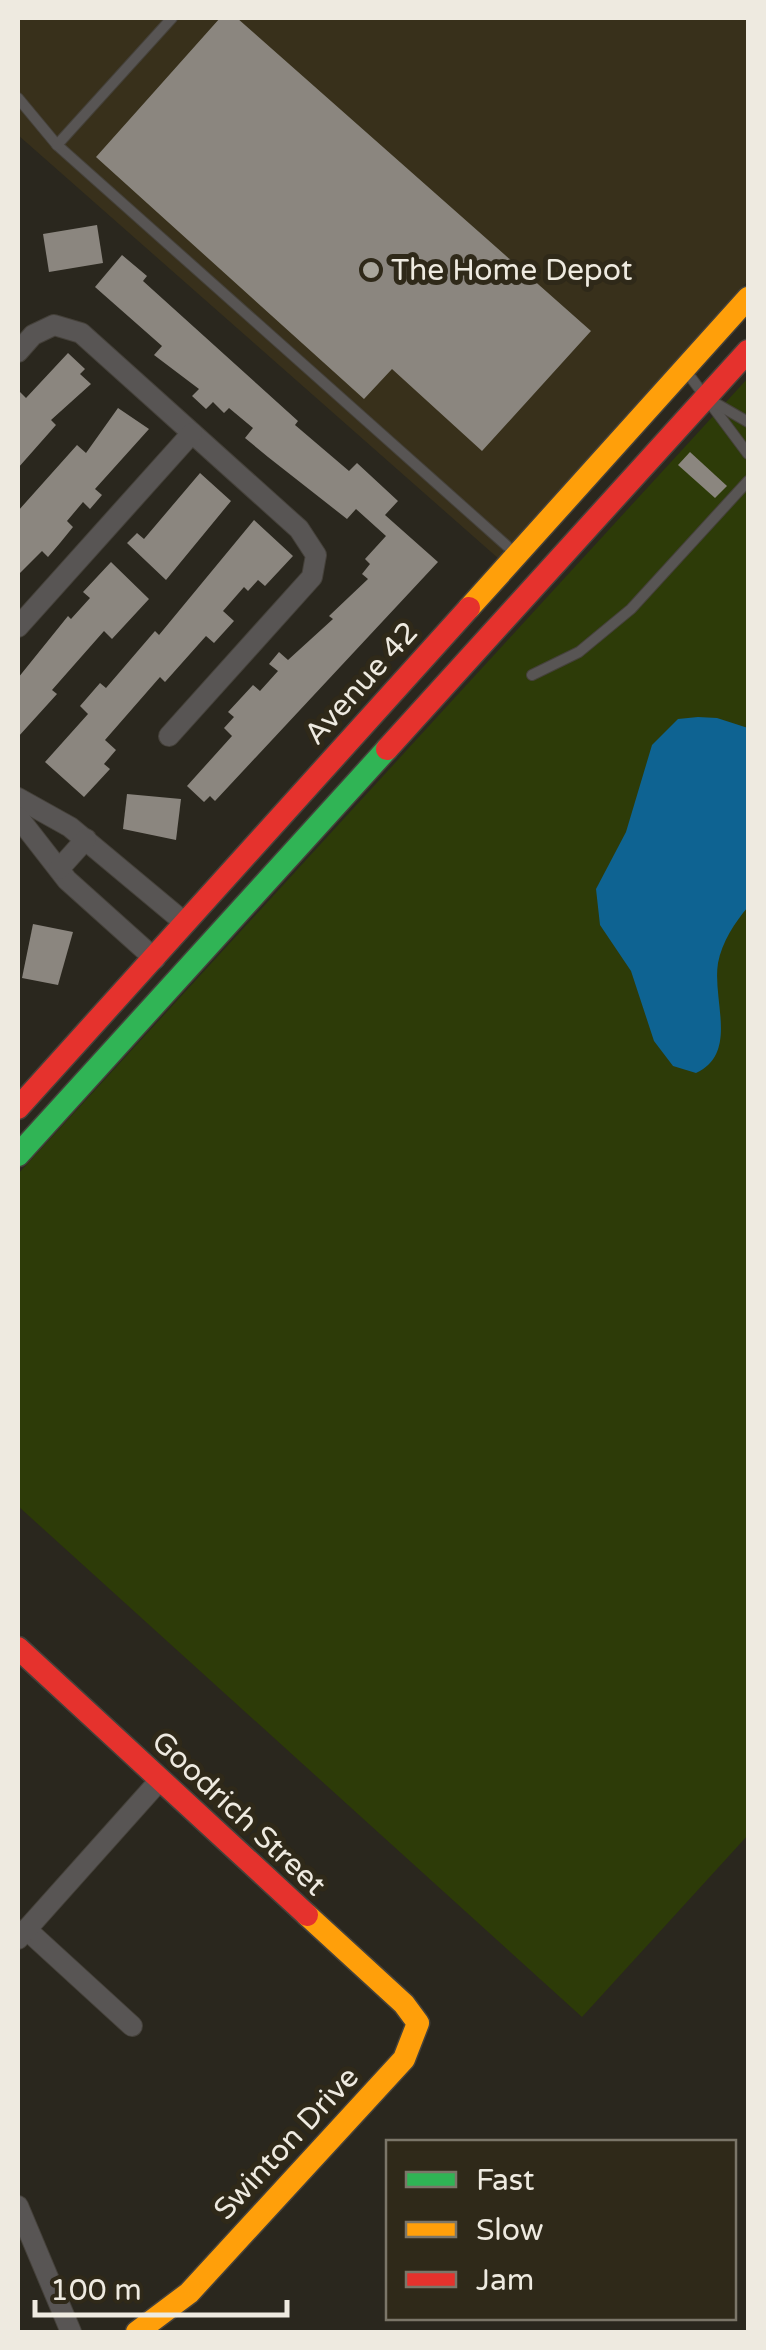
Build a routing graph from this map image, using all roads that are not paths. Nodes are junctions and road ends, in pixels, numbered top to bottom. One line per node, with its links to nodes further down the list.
1 (172, 18): 3 (lane)
2 (18, 98): 3 (lane)
3 (57, 145): 13 (lane)
4 (748, 298): 7 (street, Avenue 42)
5 (748, 351): 8 (street)
6 (18, 352): 10 (street)
7 (684, 368): 8 (lane); 13 (street, Avenue 42)
8 (704, 397): 9 (lane); 11 (lane); 23 (street)
9 (748, 422)
10 (192, 433): 14 (street); 16 (street)
11 (748, 454)
12 (748, 481): 15 (lane)
13 (517, 555): 21 (street, Avenue 42)
14 (18, 627)
15 (532, 675)
16 (169, 736)
17 (18, 798): 19 (street)
18 (18, 818): 20 (street)
19 (86, 839): 20 (street); 21 (street)
20 (59, 869): 22 (street)
21 (185, 924): 22 (street, Avenue 42); 23 (street)
22 (155, 959): 24 (street, Avenue 42)
23 (84, 1082): 25 (street)
24 (18, 1108)
25 (18, 1155)
26 (18, 1648): 27 (street, Goodrich Street)
27 (160, 1780): 28 (street); 29 (street, Goodrich Street)
28 (22, 1934): 30 (street)
29 (418, 2023): 33 (street, Swinton Drive)
30 (132, 2026)
31 (18, 2206): 32 (street)
32 (71, 2332)
33 (137, 2332)

